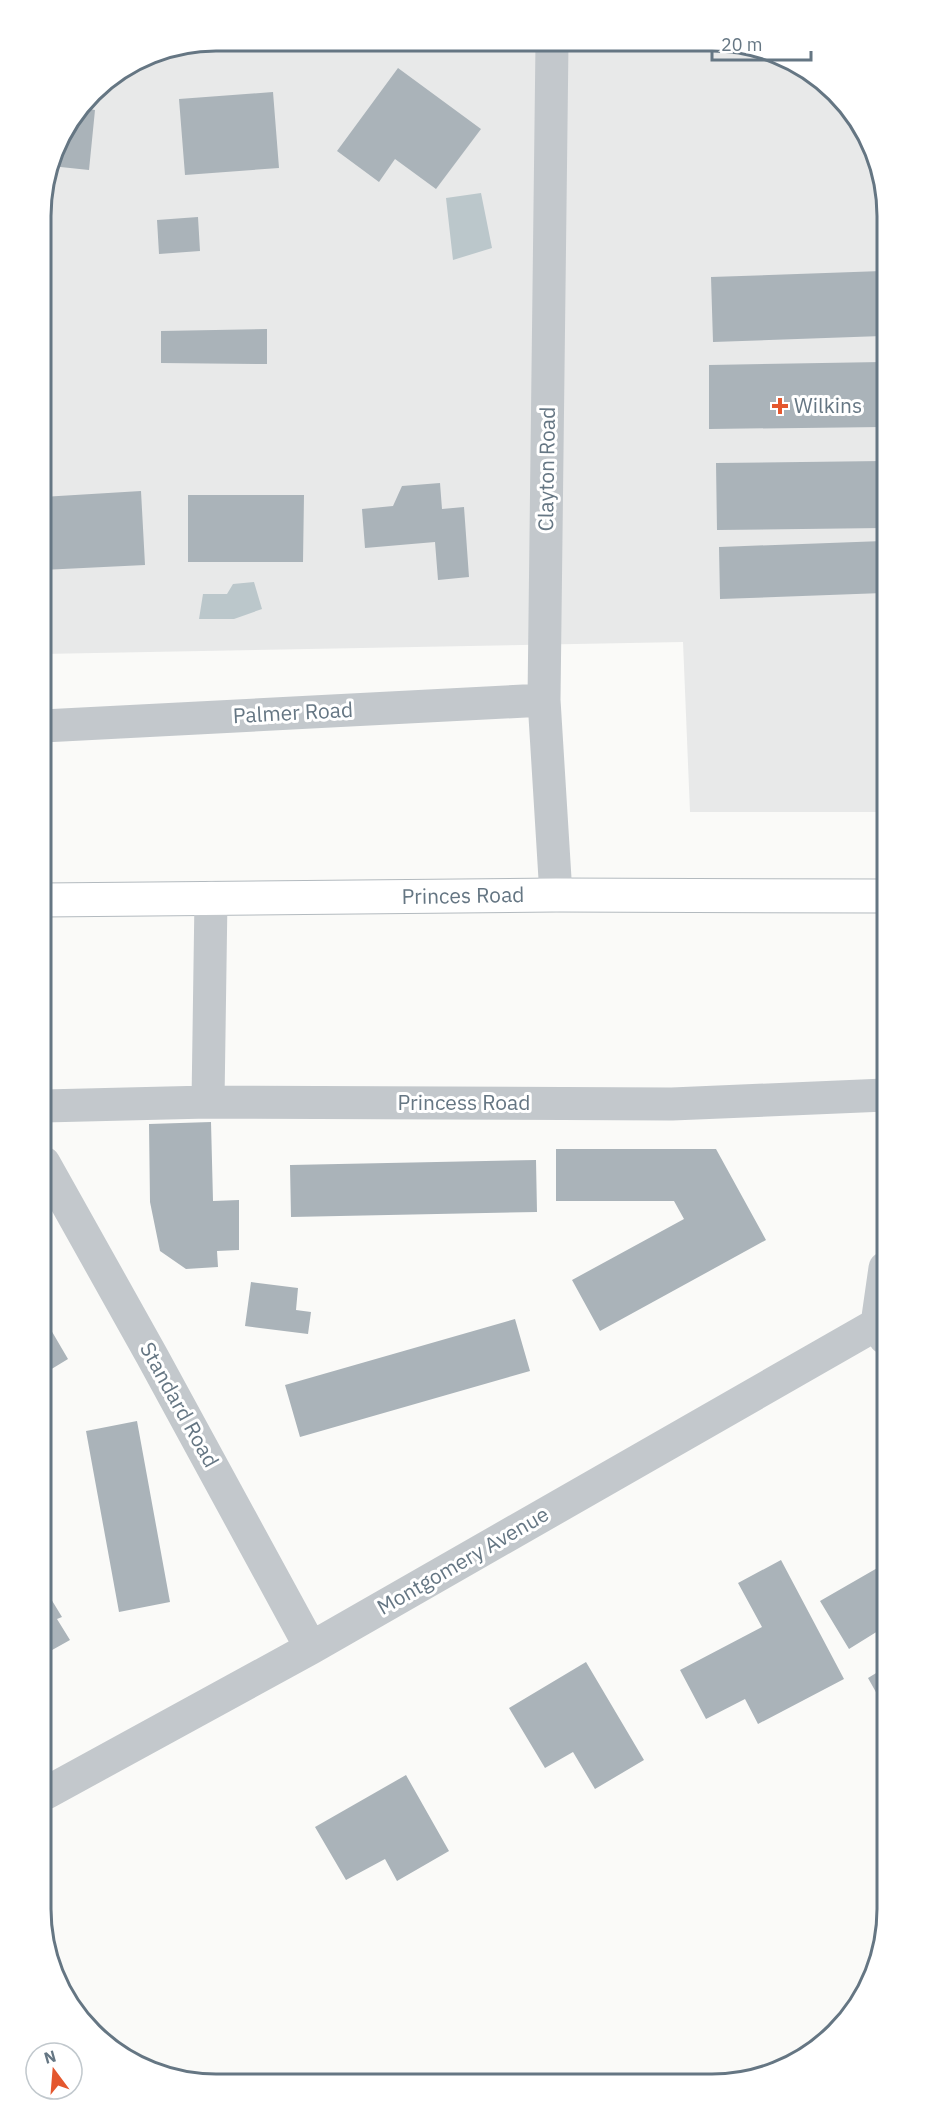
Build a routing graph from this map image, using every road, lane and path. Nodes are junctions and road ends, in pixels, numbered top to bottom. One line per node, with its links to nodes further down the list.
1 (552, 51): 2 (street, Clayton Road)
2 (544, 700): 3 (street, Palmer Road); 4 (street, Clayton Road)
3 (51, 726)
4 (556, 895): 5 (main road, Princes Road); 6 (main road, Princes Road)
5 (877, 896)
6 (211, 898): 7 (main road, Princes Road); 9 (street)
7 (51, 900)
8 (877, 1095): 9 (street, Princess Road)
9 (208, 1101): 10 (street, Princess Road)
10 (51, 1106)
11 (51, 1176): 13 (street, Standard Road)
12 (877, 1333): 13 (street, Montgomery Avenue)
13 (311, 1648): 14 (street, Montgomery Avenue)
14 (51, 1790)

